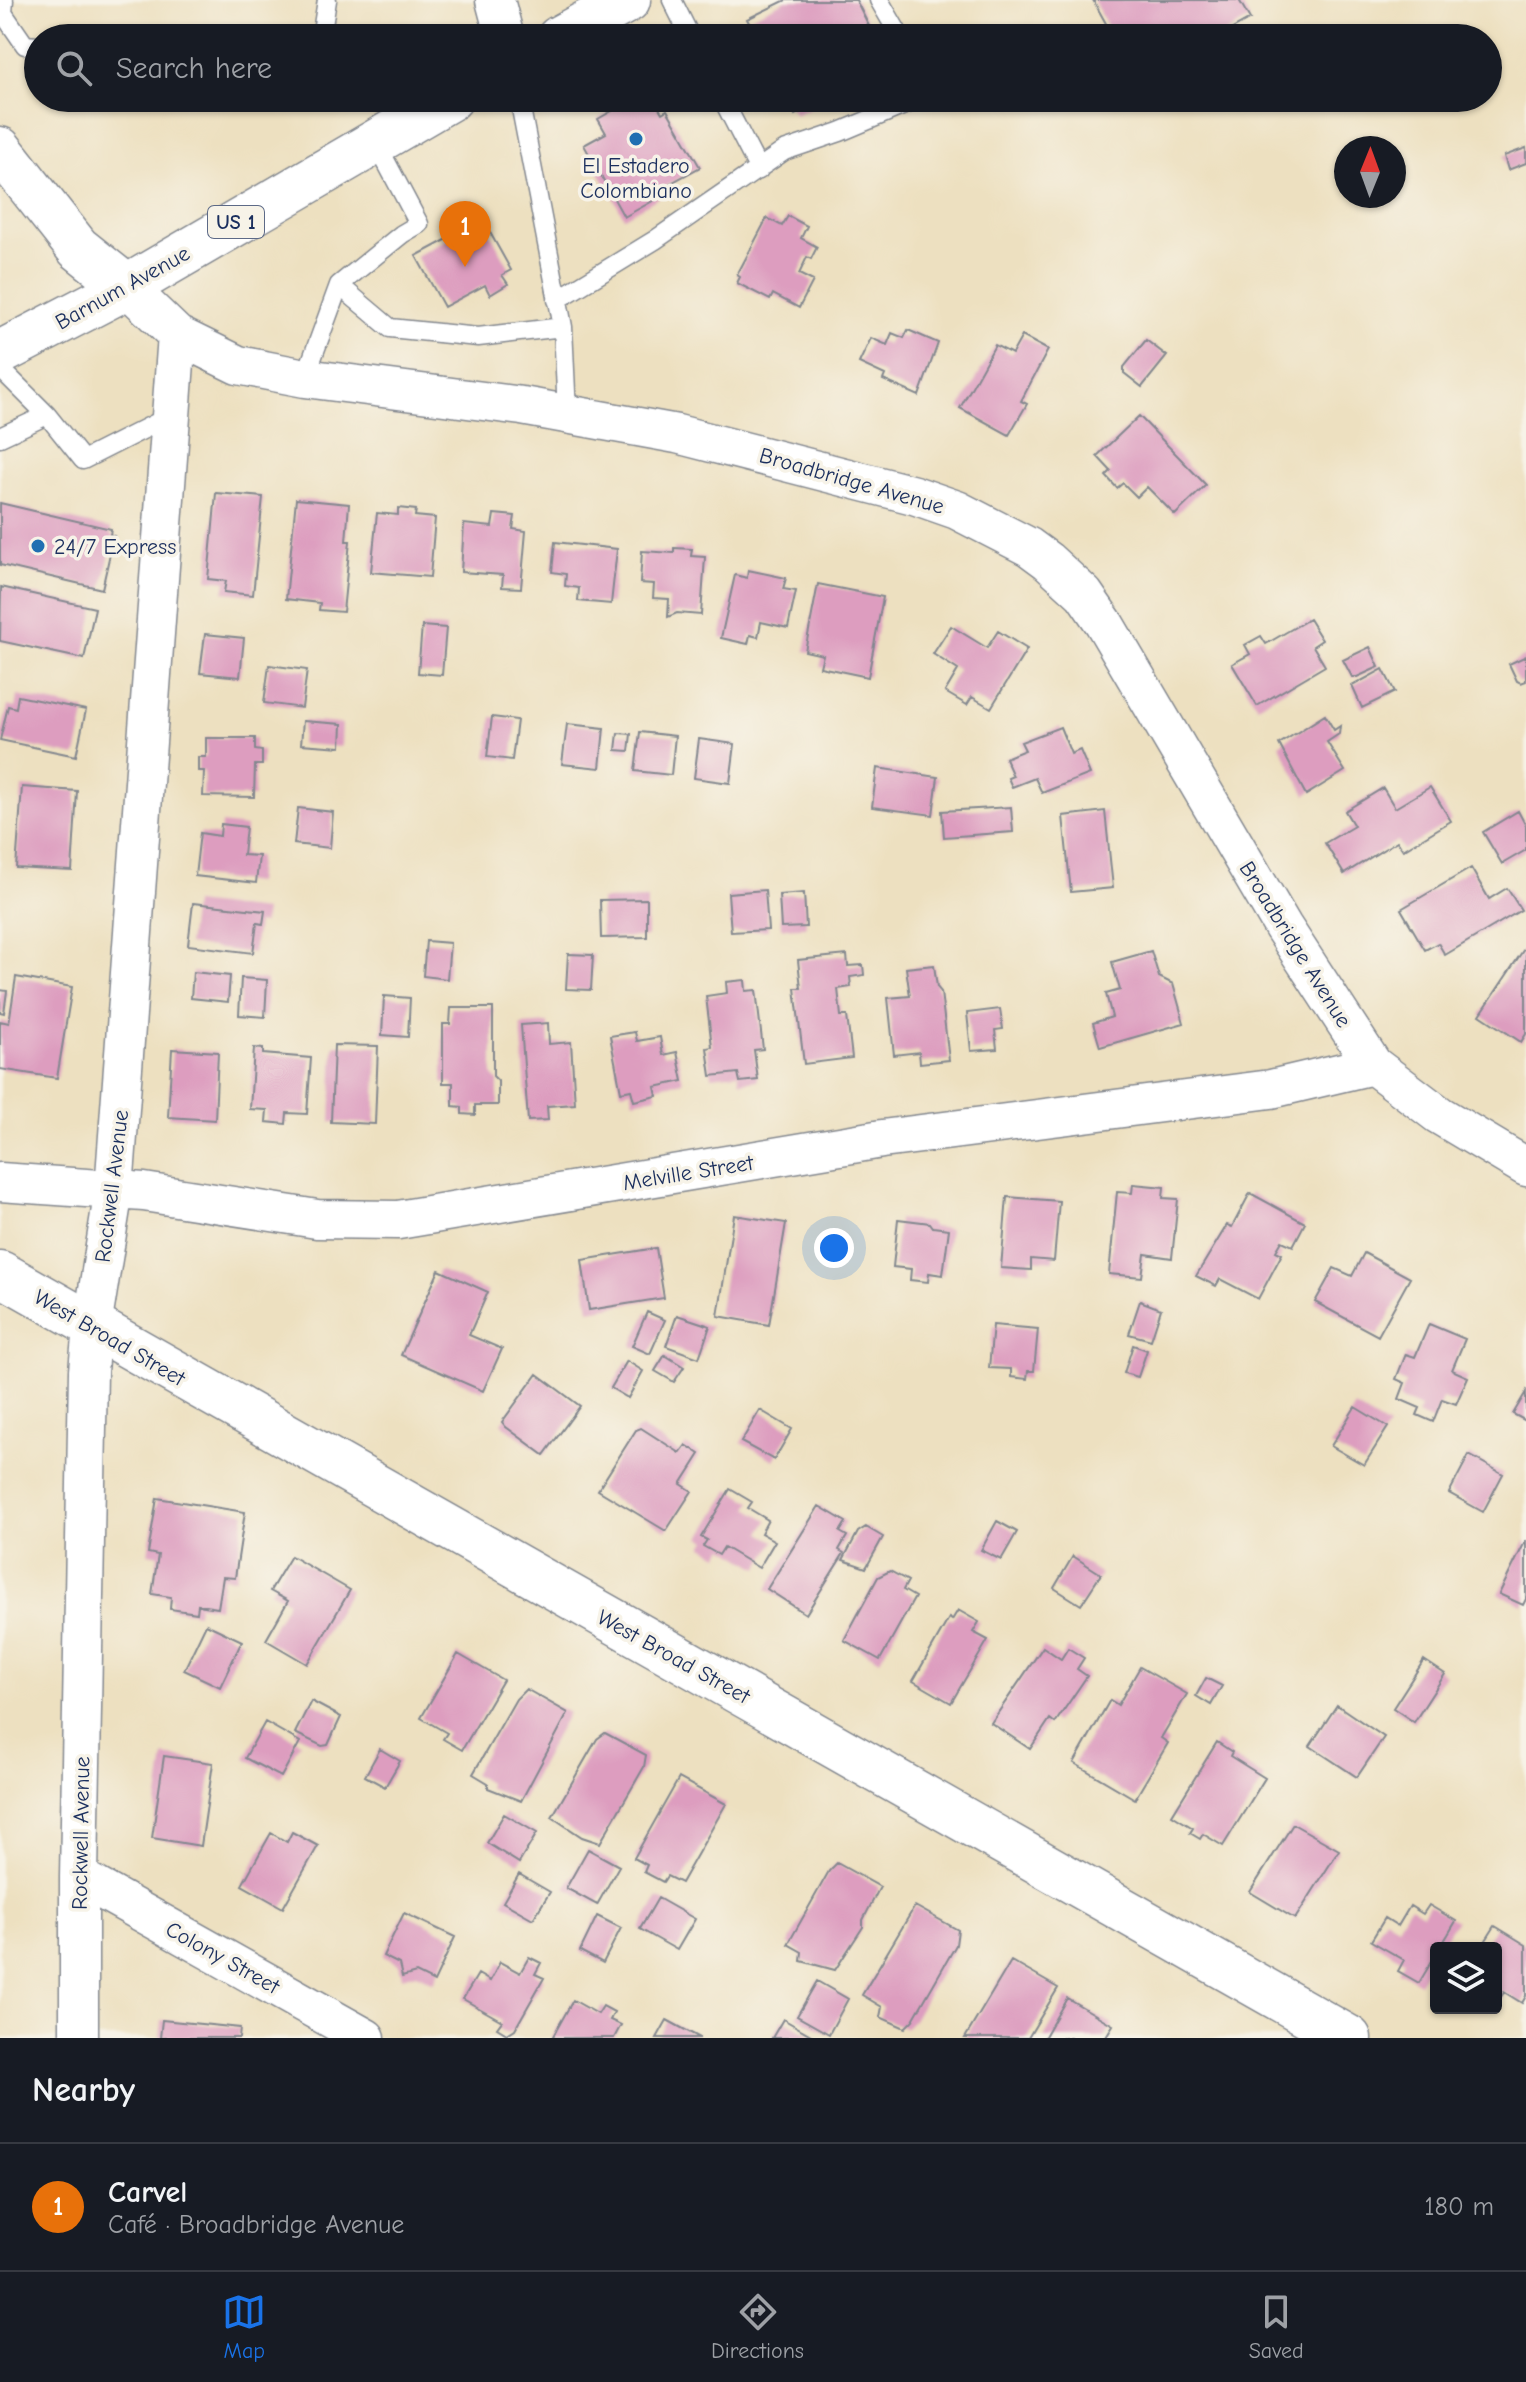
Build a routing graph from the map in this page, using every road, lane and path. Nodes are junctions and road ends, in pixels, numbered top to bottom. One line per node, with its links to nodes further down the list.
1 (4, 0): 12 (lane)
2 (327, 0): 7 (lane)
3 (495, 0): 8 (street)
4 (628, 0): 9 (main road)
5 (672, 0): 10 (lane)
6 (879, 0): 11 (lane)
7 (323, 24)
8 (501, 24)
9 (584, 24)
10 (684, 24)
11 (893, 24)
12 (24, 44)
13 (425, 112): 17 (main road, Barnum Avenue / US 1)
14 (522, 112): 22 (lane)
15 (729, 112): 19 (lane)
16 (888, 112): 19 (lane)
17 (374, 140): 20 (lane); 21 (main road, Barnum Avenue / US 1)
18 (0, 149): 21 (main road, Broadbridge Avenue)
19 (759, 170): 22 (lane)
20 (339, 285): 23 (lane); 27 (lane)
21 (127, 287): 24 (street, Broadbridge Avenue); 25 (main road, Barnum Avenue / US 1)
22 (557, 300): 23 (lane)
23 (563, 327): 28 (lane)
24 (177, 335): 27 (street, Broadbridge Avenue); 30 (street, Rockwell Avenue)
25 (0, 353)
26 (0, 368): 29 (lane)
27 (305, 378): 28 (street, Broadbridge Avenue)
28 (567, 414): 32 (street, Broadbridge Avenue)
29 (47, 415): 30 (lane); 31 (lane)
30 (170, 416): 35 (street, Rockwell Avenue)
31 (0, 437)
32 (1373, 1065): 33 (street, Broadbridge Avenue); 35 (street, Melville Street)
33 (1526, 1167)
34 (0, 1182): 35 (street, Melville Street)
35 (114, 1190): 37 (street, Rockwell Avenue)
36 (0, 1273): 37 (main road, West Broad Street)
37 (92, 1327): 38 (street, Rockwell Avenue); 41 (main road, West Broad Street)
38 (79, 1877): 39 (street, Rockwell Avenue); 40 (street, Colony Street)
39 (79, 2038)
40 (366, 2038)
41 (1349, 2038)

